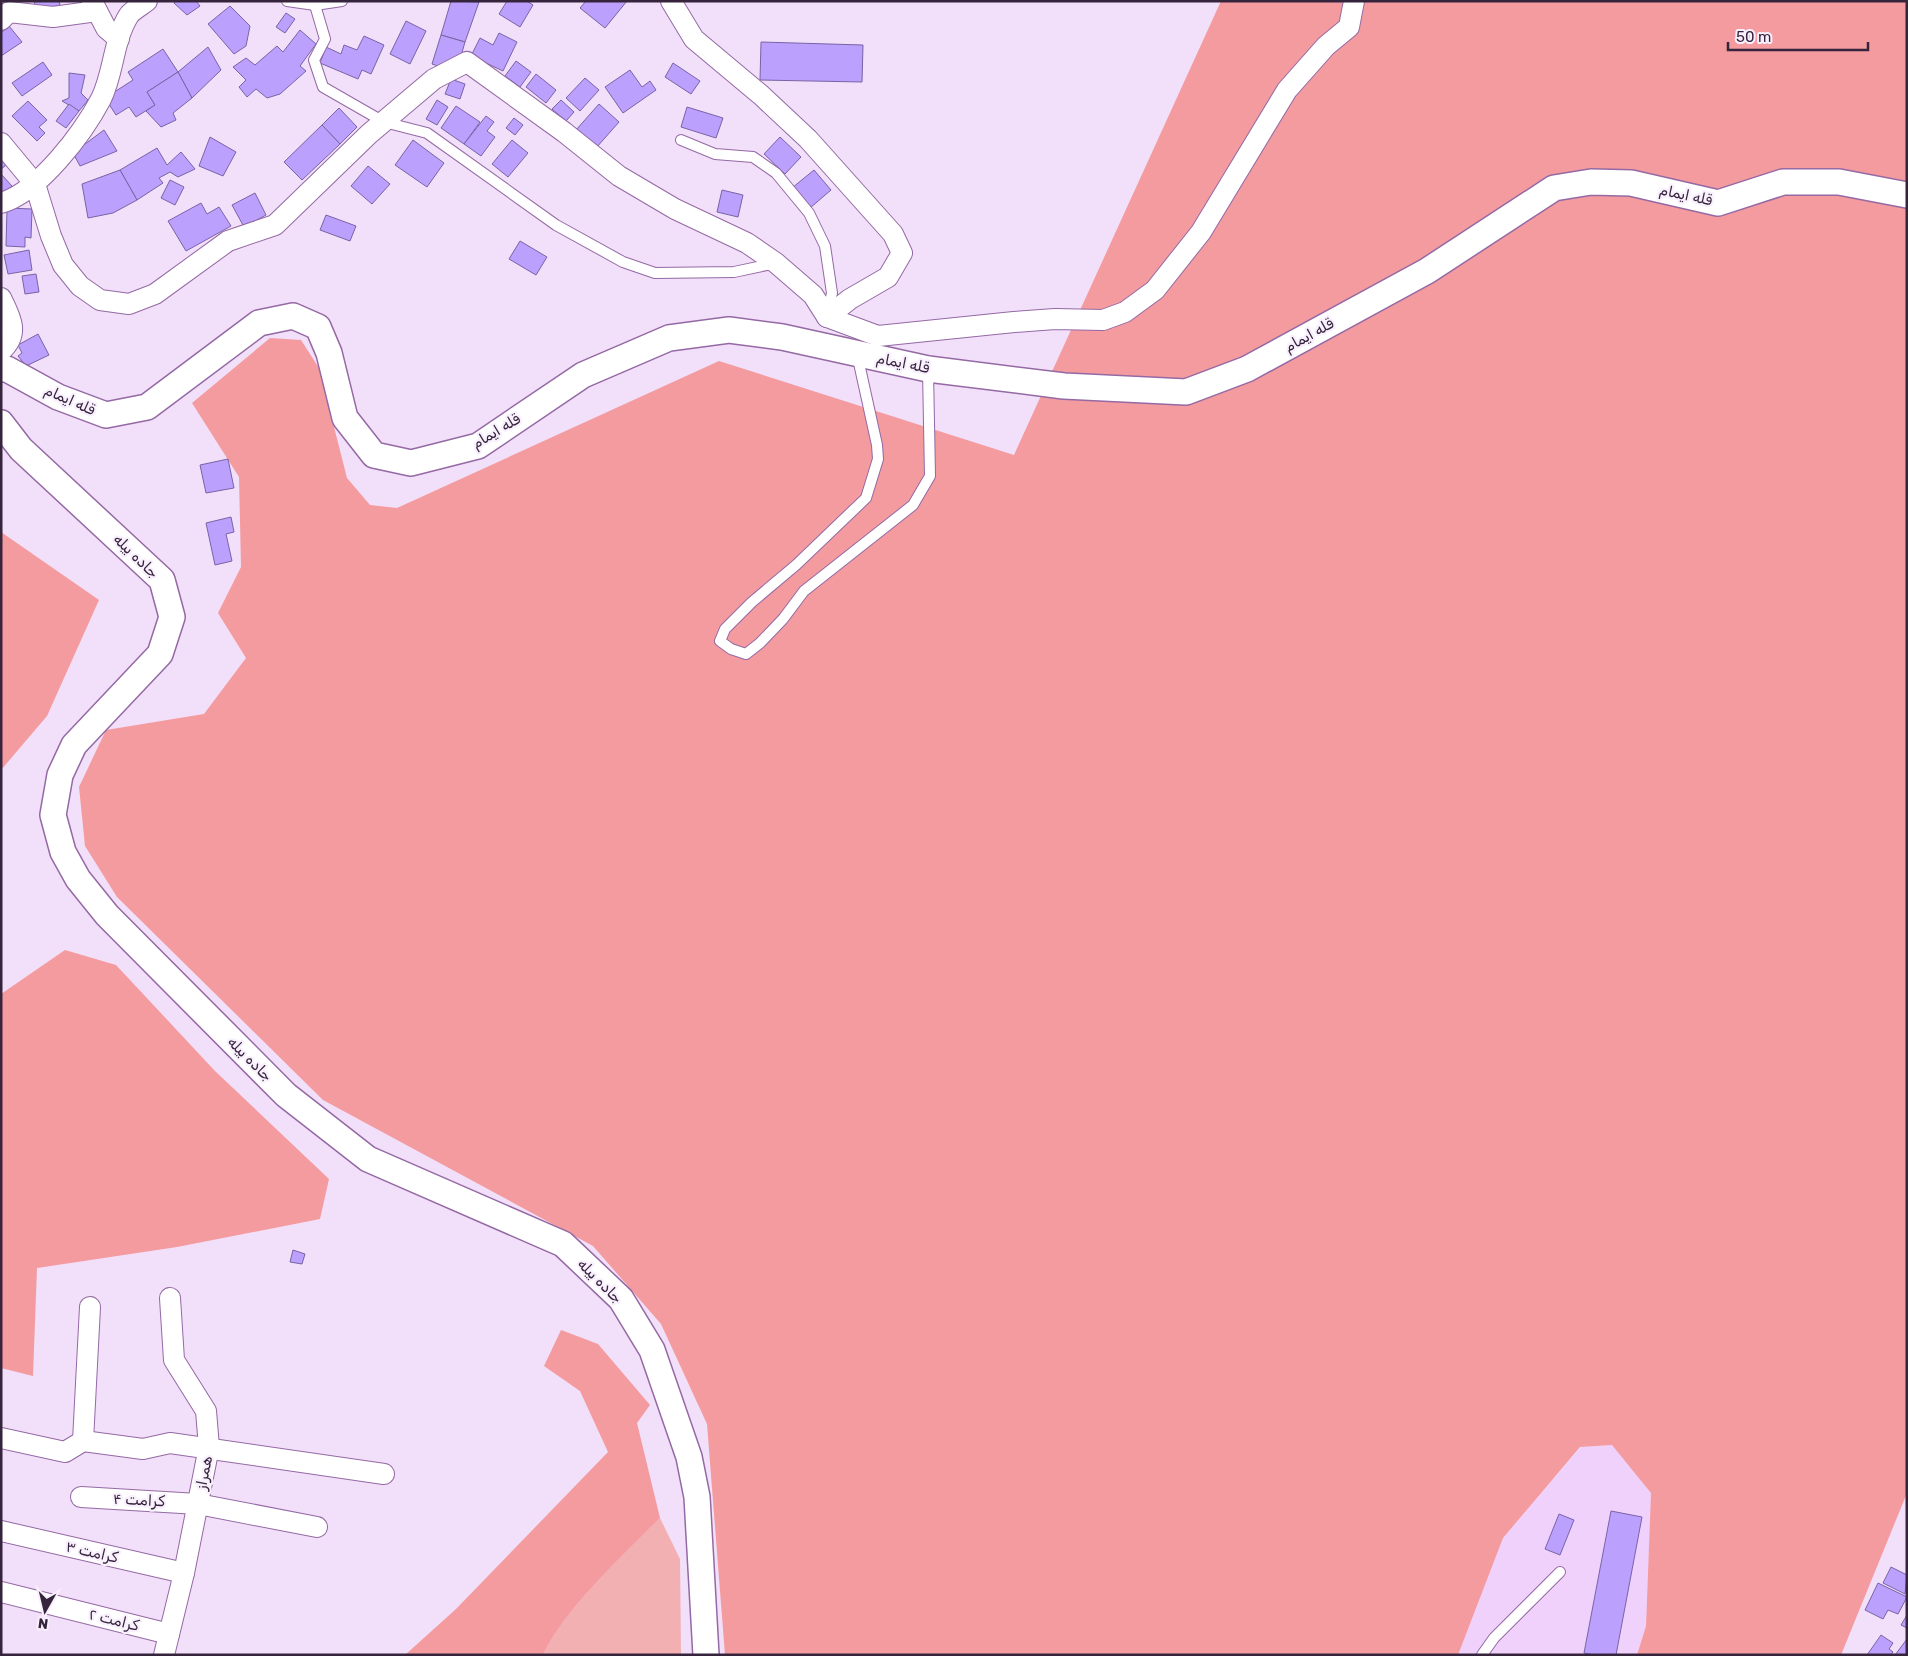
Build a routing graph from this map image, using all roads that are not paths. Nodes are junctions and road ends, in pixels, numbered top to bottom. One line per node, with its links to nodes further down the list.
1 (148, 1): 9 (street)
2 (287, 1): 6 (lane)
3 (342, 1): 6 (lane)
4 (671, 1): 18 (street)
5 (1354, 1): 18 (street)
6 (317, 3): 10 (lane)
7 (94, 6): 8 (street); 9 (street)
8 (1, 20)
9 (119, 39): 13 (street)
10 (384, 122): 13 (street); 16 (lane); 16 (street)
11 (681, 140): 18 (lane)
12 (1, 143): 13 (street)
13 (35, 184): 15 (street)
14 (1907, 195): 22 (street, قله ایمام)
15 (1, 203)
16 (776, 263): 18 (street)
17 (1, 298): 19 (street)
18 (826, 317)
19 (1, 351)
20 (856, 354): 21 (street, قله ایمام); 22 (street, قله ایمام); 22 (lane)
21 (1, 369)
22 (928, 369)
23 (1, 423): 39 (street, جاده بیله)
24 (170, 1298): 28 (street, همراز)
25 (90, 1307): 27 (street)
26 (1, 1438): 27 (street)
27 (83, 1441): 28 (street)
28 (209, 1447): 29 (street); 31 (street, همراز)
29 (384, 1474)
30 (81, 1497): 31 (street, کرامت ۴)
31 (198, 1504): 32 (street, کرامت ۴); 35 (street, همراز)
32 (317, 1527)
33 (1, 1531): 35 (street, کرامت ۳)
34 (1560, 1572): 40 (lane)
35 (184, 1573): 37 (street, همراز)
36 (1, 1592): 37 (street, کرامت ۲)
37 (169, 1634): 38 (street, همراز)
38 (164, 1655)
39 (706, 1655)
40 (1482, 1655)

